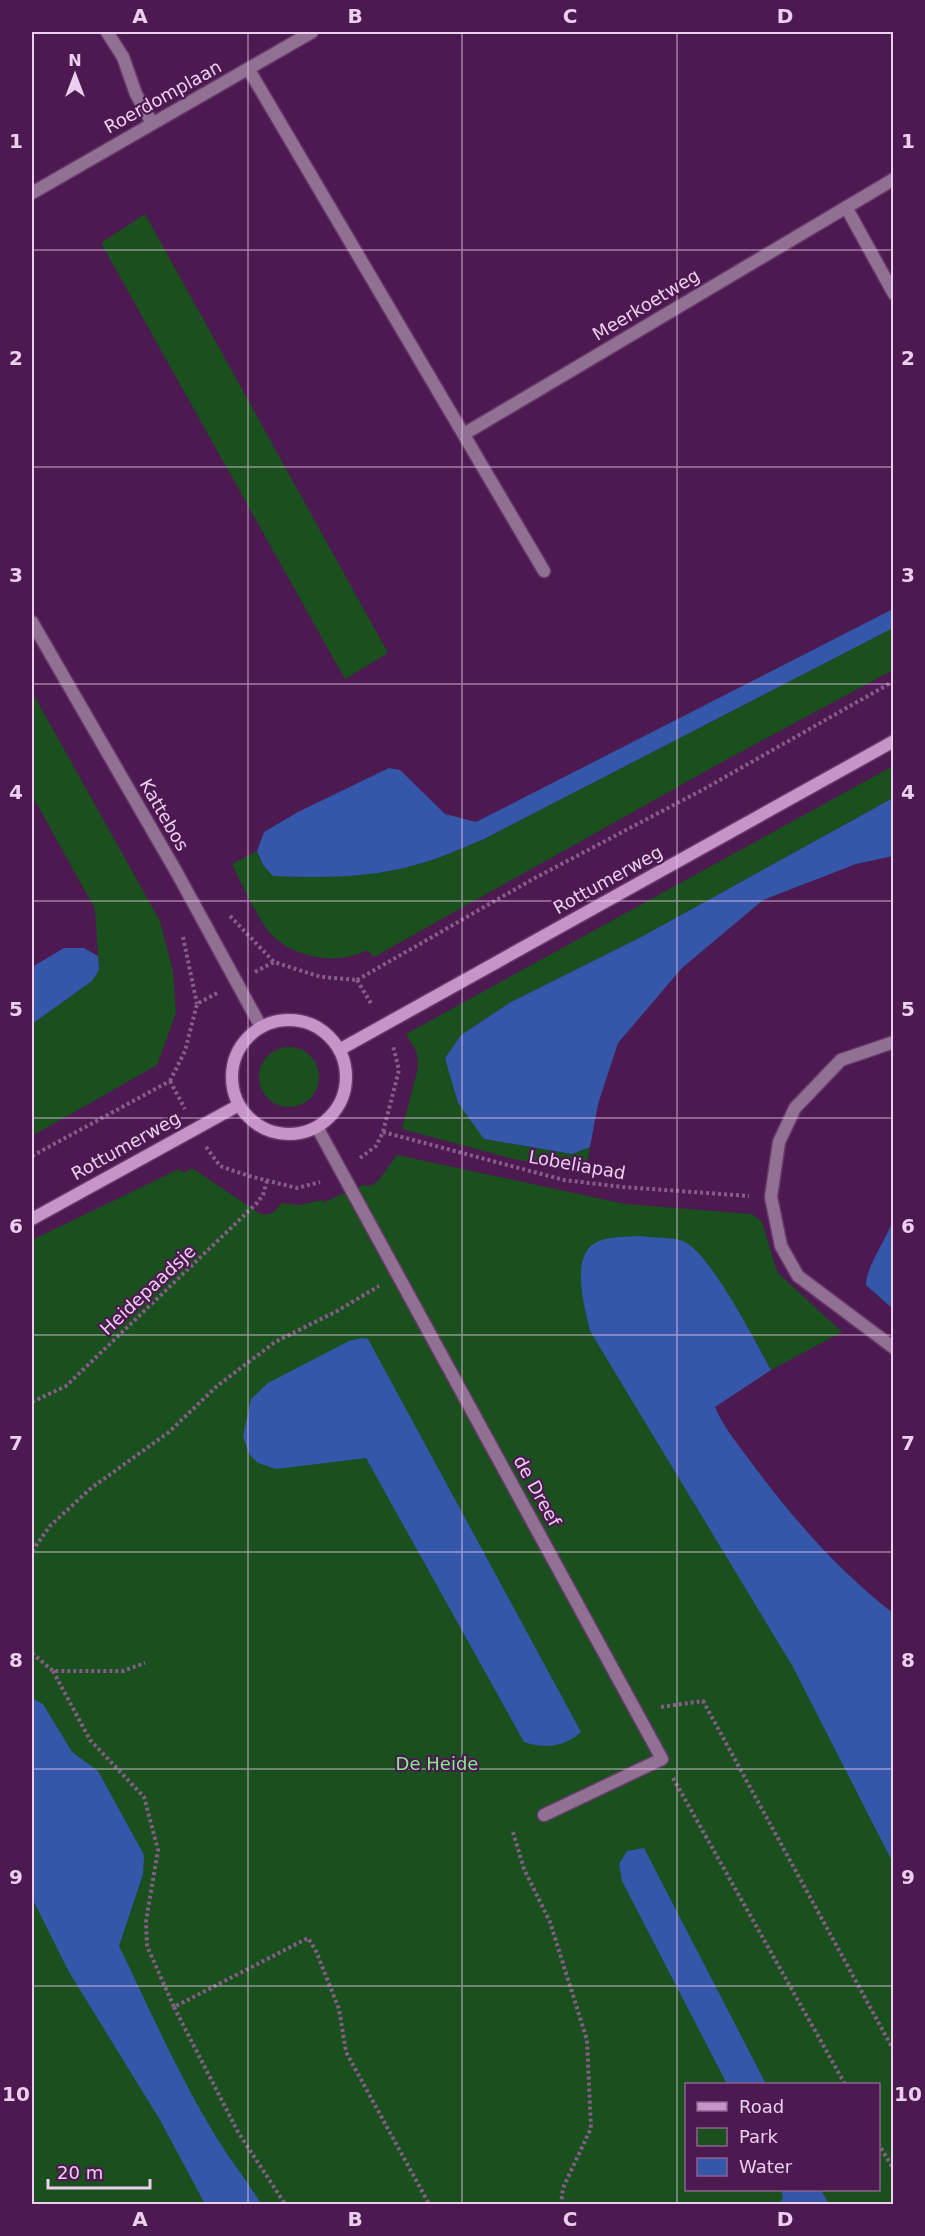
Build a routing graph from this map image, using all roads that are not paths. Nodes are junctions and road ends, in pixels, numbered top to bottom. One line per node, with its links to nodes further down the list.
1 (107, 32): 4 (street)
2 (312, 32): 3 (street, Roerdomplaan)
3 (249, 70): 4 (street, Roerdomplaan); 9 (street)
4 (152, 123): 6 (street, Roerdomplaan)
5 (894, 179): 7 (street, Meerkoetweg)
6 (32, 193)
7 (846, 207): 8 (street); 9 (street, Meerkoetweg)
8 (894, 294)
9 (464, 434): 10 (street)
10 (544, 571)
11 (32, 622): 13 (street, Kattebos)
12 (894, 741): 15 (main road, Rottumerweg)
13 (261, 1027): 15 (main road); 16 (main road)
14 (894, 1042): 19 (street)
15 (339, 1050): 17 (main road)
16 (239, 1105): 17 (main road); 18 (main road, Rottumerweg)
17 (317, 1127): 20 (street, de Dreef)
18 (32, 1219)
19 (894, 1348)
20 (543, 1815)

